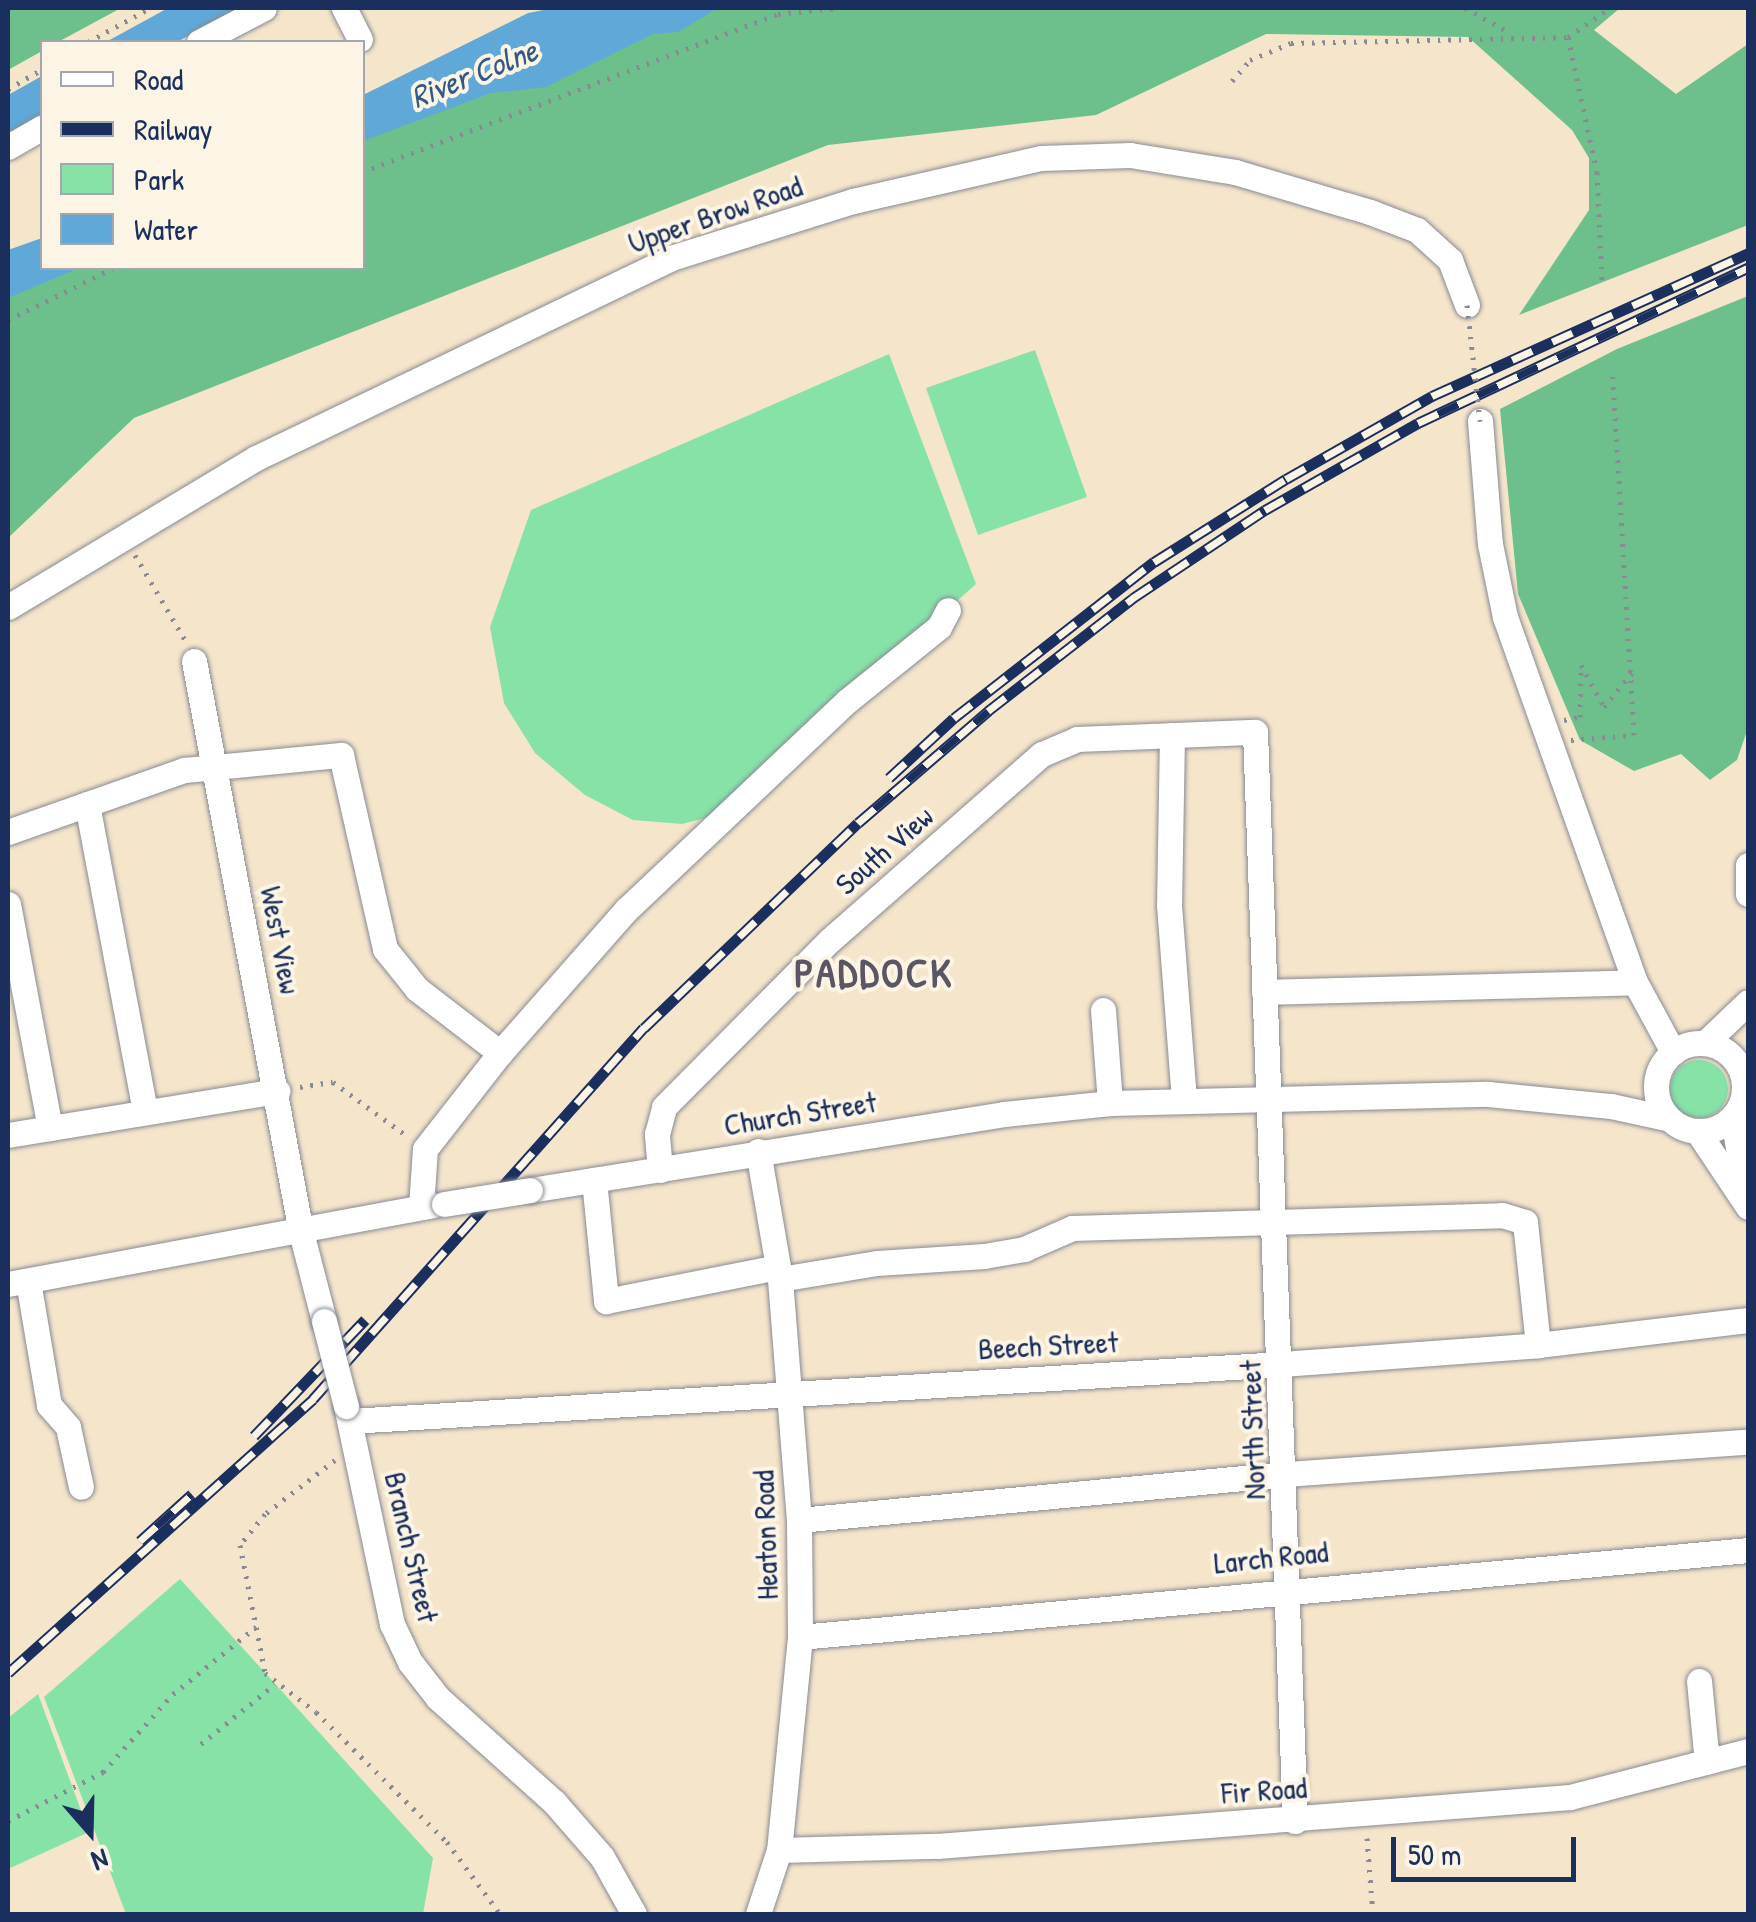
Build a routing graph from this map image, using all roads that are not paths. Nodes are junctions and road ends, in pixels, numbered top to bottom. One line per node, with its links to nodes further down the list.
1 (264, 8): 4 (street)
2 (344, 8): 3 (street)
3 (360, 39)
4 (204, 40)
5 (40, 128): 6 (street)
6 (8, 147)
7 (1467, 305): 9 (street, Upper Brow Road)
8 (1480, 421): 20 (street)
9 (8, 607)
10 (948, 610): 27 (street)
11 (193, 657): 14 (street, West View)
12 (1255, 732): 13 (street, South View); 21 (street, North Street)
13 (1172, 735): 32 (street); 42 (street, South View)
14 (216, 768): 15 (street); 27 (street); 30 (street, West View)
15 (87, 804): 16 (street); 35 (street)
16 (8, 832)
17 (1748, 865): 18 (street)
18 (1748, 894)
19 (8, 904): 38 (street)
20 (1635, 982): 21 (street); 26 (street)
21 (1264, 992): 31 (street, North Street)
22 (1748, 1002): 25 (street)
23 (1102, 1010): 33 (street)
24 (1748, 1013): 28 (street)
25 (1705, 1043): 26 (street); 28 (street)
26 (1673, 1052): 29 (street)
27 (500, 1054): 44 (street)
28 (1733, 1058): 36 (street)
29 (1657, 1076): 34 (street); 37 (street)
30 (276, 1091): 35 (street); 47 (street, West View)
31 (1267, 1097): 32 (street, Church Street); 34 (street, Church Street); 46 (street, North Street)
32 (1184, 1100): 33 (street, Church Street)
33 (1110, 1103): 41 (street, Church Street)
34 (1611, 1106): 37 (street, Church Street)
35 (144, 1112): 38 (street)
36 (1740, 1113): 39 (street); 45 (street)
37 (1670, 1119): 39 (street)
38 (50, 1128): 40 (street)
39 (1698, 1132): 45 (street)
40 (8, 1135)
41 (758, 1151): 42 (street, Church Street); 48 (street, Heaton Road)
42 (660, 1170): 43 (street, Church Street)
43 (594, 1180): 44 (street, Church Street, bridge); 48 (street)
44 (432, 1206): 47 (street, Church Street)
45 (1748, 1206)
46 (1274, 1223): 48 (street); 51 (street); 52 (street, North Street)
47 (300, 1232): 49 (street, Church Street); 54 (street, Branch Street, bridge)
48 (779, 1273): 53 (street, Heaton Road)
49 (18, 1283): 57 (street)
50 (1748, 1320): 51 (street, Beech Street)
51 (1538, 1345): 52 (street, Beech Street)
52 (1282, 1364): 53 (street, Beech Street); 56 (street, North Street)
53 (789, 1392): 54 (street, Beech Street); 58 (street, Heaton Road)
54 (350, 1424): 67 (street, Branch Street)
55 (1748, 1442): 56 (street)
56 (1286, 1474): 58 (street); 60 (street, North Street)
57 (80, 1487)
58 (799, 1520): 61 (street, Heaton Road)
59 (1748, 1550): 60 (street, Larch Road)
60 (1290, 1588): 61 (street, Larch Road); 65 (street, North Street)
61 (800, 1637): 66 (street, Heaton Road)
62 (1698, 1681): 64 (street)
63 (1748, 1751): 64 (street, Fir Road)
64 (1707, 1762): 65 (street, Fir Road)
65 (1295, 1820): 66 (street, Fir Road)
66 (779, 1850): 68 (street, Heaton Road)
67 (634, 1914)
68 (758, 1914)

